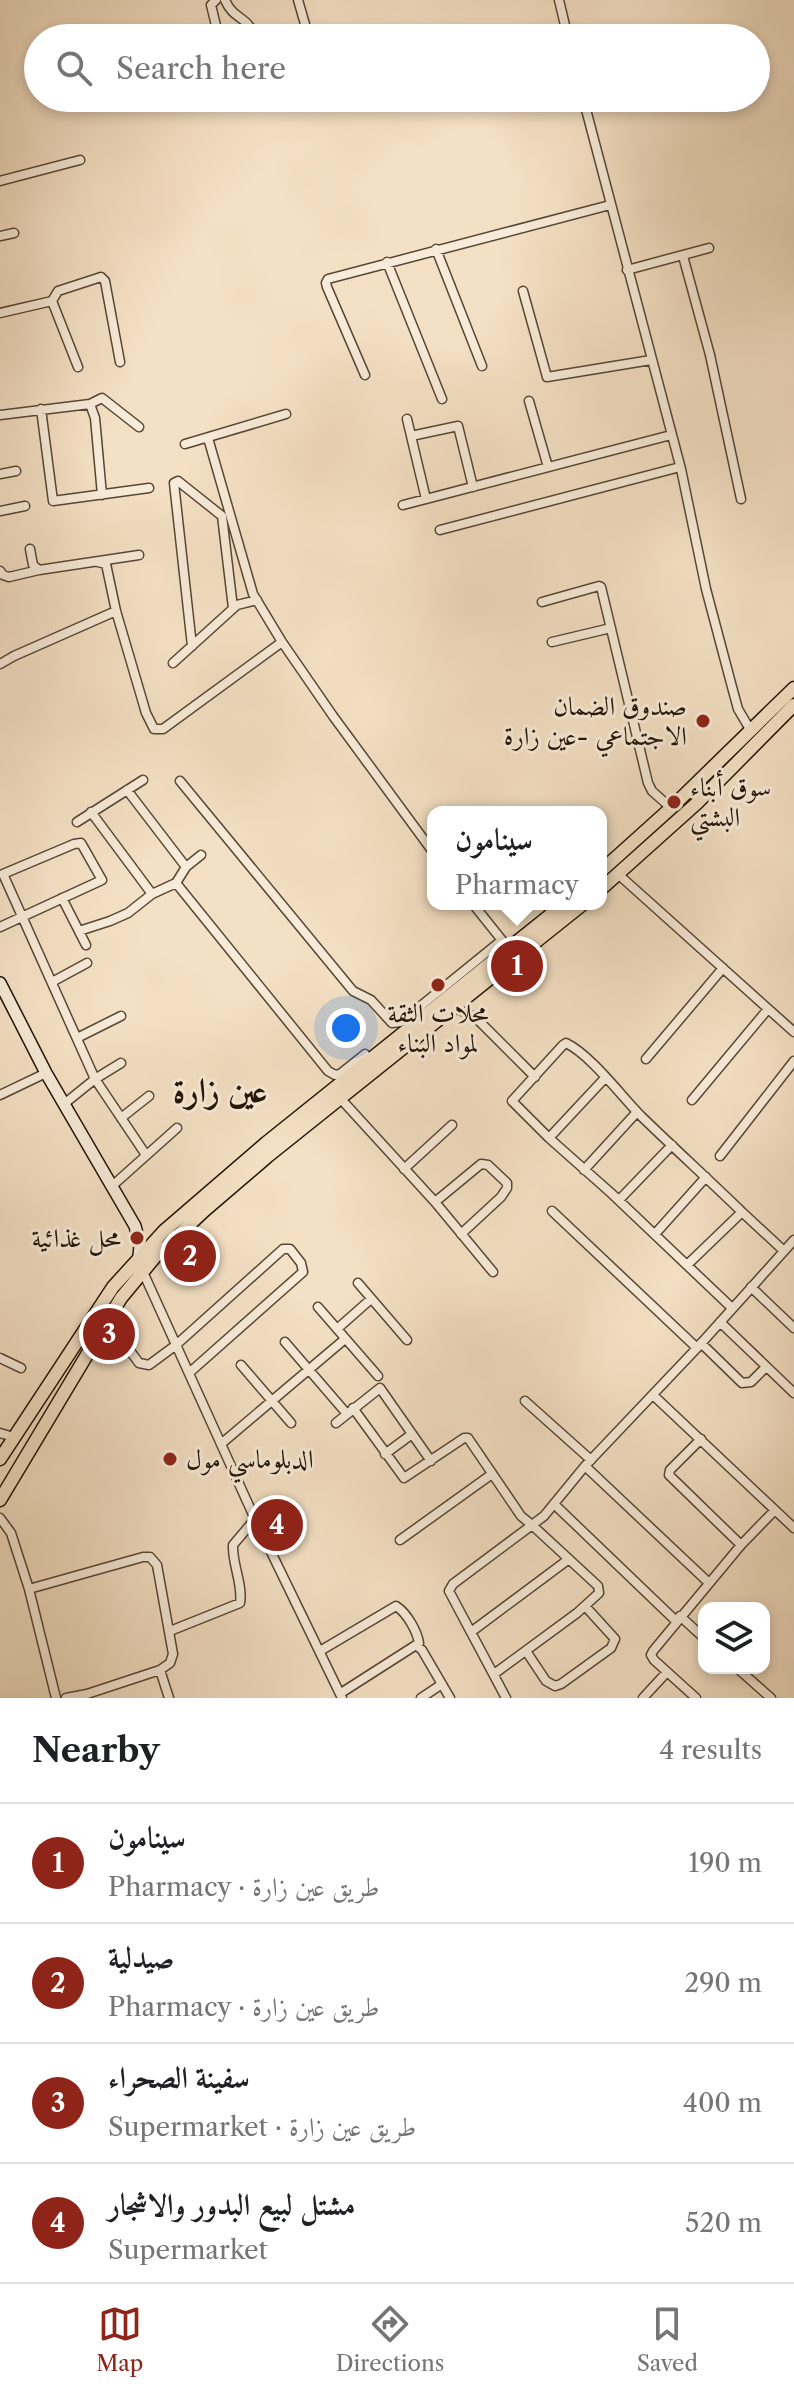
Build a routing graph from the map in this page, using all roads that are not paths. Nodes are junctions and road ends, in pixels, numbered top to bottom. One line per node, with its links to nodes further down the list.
1 (216, 0): 5 (street)
2 (225, 0): 6 (street)
3 (298, 0): 7 (street)
4 (559, 0): 8 (street)
5 (215, 24)
6 (248, 24)
7 (305, 24)
8 (565, 24)
9 (587, 112): 12 (street)
10 (80, 160): 11 (street)
11 (0, 181)
12 (610, 205): 16 (street); 19 (street)
13 (14, 233): 14 (street)
14 (0, 236)
15 (709, 248): 17 (street)
16 (436, 249): 18 (street); 25 (street)
17 (683, 256): 19 (street); 48 (street)
18 (387, 262): 27 (street); 28 (street)
19 (627, 270): 23 (street)
20 (523, 291): 23 (street)
21 (52, 301): 22 (street); 24 (street); 26 (street)
22 (0, 313)
23 (651, 360): 36 (street)
24 (120, 362)
25 (482, 366)
26 (78, 367)
27 (365, 375)
28 (442, 399)
29 (529, 401): 40 (street)
30 (90, 404): 31 (street); 35 (street); 46 (street)
31 (41, 409): 33 (street); 46 (street)
32 (286, 414): 38 (street)
33 (0, 415)
34 (407, 419): 37 (street)
35 (139, 427)
36 (671, 435): 40 (street); 41 (street)
37 (411, 436): 44 (street); 47 (street)
38 (208, 438): 39 (street); 58 (street)
39 (185, 444)
40 (548, 467): 44 (street)
41 (680, 467): 52 (street); 70 (street)
42 (16, 471): 43 (street)
43 (0, 474)
44 (473, 487): 47 (street)
45 (149, 488): 46 (street)
46 (102, 495)
47 (426, 499): 49 (street)
48 (741, 499)
49 (403, 505)
50 (25, 506): 51 (street)
51 (0, 511)
52 (440, 530)
53 (30, 549): 56 (street)
54 (139, 555): 55 (street)
55 (98, 562): 56 (street); 61 (street)
56 (39, 570): 57 (street)
57 (0, 571)
58 (257, 600): 60 (street); 63 (street)
59 (542, 602): 62 (street)
60 (233, 608): 65 (street); 65 (street)
61 (116, 611): 63 (street); 67 (street)
62 (611, 628): 64 (street); 74 (street)
63 (282, 642): 77 (street)
64 (552, 642)
65 (192, 646): 66 (street)
66 (173, 663)
67 (0, 664)
68 (794, 688): 70 (main road)
69 (794, 705): 81 (main road)
70 (751, 731): 74 (main road)
71 (143, 780): 73 (street)
72 (180, 781): 92 (street)
73 (127, 790): 75 (street); 80 (street)
74 (671, 808): 79 (main road)
75 (91, 812): 76 (street); 84 (street)
76 (77, 822)
77 (427, 844)
78 (201, 855): 80 (street)
79 (607, 866)
80 (186, 867): 82 (street)
81 (619, 875): 83 (main road); 95 (street)
82 (176, 883): 84 (street); 105 (street)
83 (607, 884)
84 (152, 894): 91 (street)
85 (62, 898): 89 (street); 89 (street); 91 (street)
86 (478, 910): 92 (street)
87 (555, 910): 92 (main road)
88 (575, 910): 98 (main road)
89 (23, 916): 90 (street); 96 (street)
90 (0, 927)
91 (79, 931): 93 (street)
92 (506, 944): 135 (main road)
93 (86, 945)
94 (87, 963): 96 (street)
95 (723, 968): 100 (street); 106 (street)
96 (52, 982): 104 (street)
97 (0, 983): 109 (main road)
98 (465, 998): 99 (main road); 102 (street)
99 (454, 1007): 102 (street); 115 (main road)
100 (768, 1009): 103 (street); 116 (street)
101 (121, 1016): 104 (street)
102 (476, 1018): 110 (street)
103 (794, 1032)
104 (77, 1038): 112 (street)
105 (365, 1054)
106 (646, 1059)
107 (794, 1061): 125 (street)
108 (121, 1063): 112 (street)
109 (46, 1073): 113 (street); 117 (main road)
110 (535, 1077): 111 (street); 122 (street)
111 (605, 1078): 118 (street); 122 (street)
112 (95, 1079): 117 (street); 119 (street)
113 (0, 1095)
114 (149, 1096): 119 (street)
115 (340, 1098): 126 (street); 141 (main road)
116 (692, 1100)
117 (64, 1104): 129 (main road)
118 (637, 1112): 123 (street); 127 (street)
119 (121, 1118): 124 (street)
120 (452, 1125): 126 (street)
121 (177, 1128): 124 (street)
122 (549, 1138): 127 (street)
123 (672, 1145): 128 (street); 130 (street)
124 (146, 1155): 129 (street)
125 (720, 1156)
126 (404, 1169): 131 (street)
127 (584, 1170): 130 (street)
128 (706, 1177): 133 (street); 137 (street)
129 (111, 1187): 134 (main road)
130 (619, 1200): 137 (street)
131 (435, 1202): 136 (street); 136 (street)
132 (552, 1211): 156 (street)
133 (742, 1212): 138 (street); 140 (street)
134 (135, 1226): 135 (main road); 139 (main road)
135 (164, 1231): 139 (main road)
136 (461, 1234): 142 (street)
137 (655, 1234): 140 (street)
138 (790, 1247): 144 (street)
139 (139, 1257): 173 (main road)
140 (687, 1265): 147 (street)
141 (143, 1272): 148 (main road); 155 (street)
142 (493, 1272)
143 (358, 1283): 145 (street)
144 (751, 1287): 147 (street); 150 (street)
145 (371, 1299): 151 (street); 153 (street)
146 (318, 1307): 151 (street)
147 (732, 1308): 149 (street)
148 (108, 1321): 155 (street); 178 (main road)
149 (720, 1322): 156 (street); 159 (street)
150 (794, 1328)
151 (337, 1329): 152 (street)
152 (345, 1339): 161 (street); 163 (street)
153 (407, 1340)
154 (285, 1342): 161 (street)
155 (176, 1345): 162 (street); 162 (street)
156 (699, 1346): 159 (street); 165 (street)
157 (0, 1358): 160 (street)
158 (241, 1365): 166 (street)
159 (766, 1367): 164 (street)
160 (21, 1368)
161 (308, 1369): 166 (street); 168 (street)
162 (189, 1373): 175 (street)
163 (378, 1376)
164 (794, 1393)
165 (653, 1395): 174 (street); 180 (street)
166 (271, 1400): 169 (street); 175 (street)
167 (525, 1401): 180 (street)
168 (350, 1411): 170 (street); 172 (street); 177 (street)
169 (291, 1423)
170 (336, 1423)
171 (0, 1433): 173 (street)
172 (412, 1434): 177 (street); 179 (street)
173 (14, 1437): 176 (main road)
174 (701, 1439): 184 (street); 190 (street)
175 (221, 1444): 186 (street)
176 (3, 1454): 178 (main road)
177 (385, 1454): 179 (street)
178 (22, 1461): 182 (main road)
179 (431, 1461): 181 (street)
180 (588, 1463): 183 (street); 192 (street)
181 (492, 1474): 187 (street); 189 (street)
182 (0, 1500)
183 (554, 1504): 187 (street); 195 (street)
184 (775, 1510): 188 (street); 190 (street)
185 (0, 1518): 193 (street)
186 (255, 1519): 196 (street); 200 (street)
187 (532, 1525): 191 (street); 197 (street)
188 (794, 1528)
189 (400, 1540)
190 (741, 1545): 192 (street)
191 (569, 1559): 194 (street); 197 (street)
192 (709, 1583): 195 (street)
193 (29, 1589): 196 (street); 209 (street)
194 (585, 1606): 201 (street); 201 (street)
195 (678, 1618): 198 (street); 203 (street)
196 (170, 1631): 202 (street)
197 (471, 1632): 204 (street)
198 (698, 1633)
199 (416, 1645): 200 (street); 206 (street); 208 (street)
200 (320, 1651): 208 (street)
201 (526, 1651): 204 (street)
202 (160, 1670): 207 (street); 211 (street)
203 (667, 1672): 215 (street); 216 (street)
204 (494, 1674): 214 (street)
205 (744, 1674): 217 (street)
206 (442, 1684): 212 (street); 213 (street)
207 (88, 1696): 210 (street)
208 (342, 1696)
209 (56, 1698)
210 (66, 1698)
211 (169, 1698)
212 (421, 1698)
213 (450, 1698)
214 (506, 1698)
215 (643, 1698)
216 (696, 1698)
217 (771, 1698)

